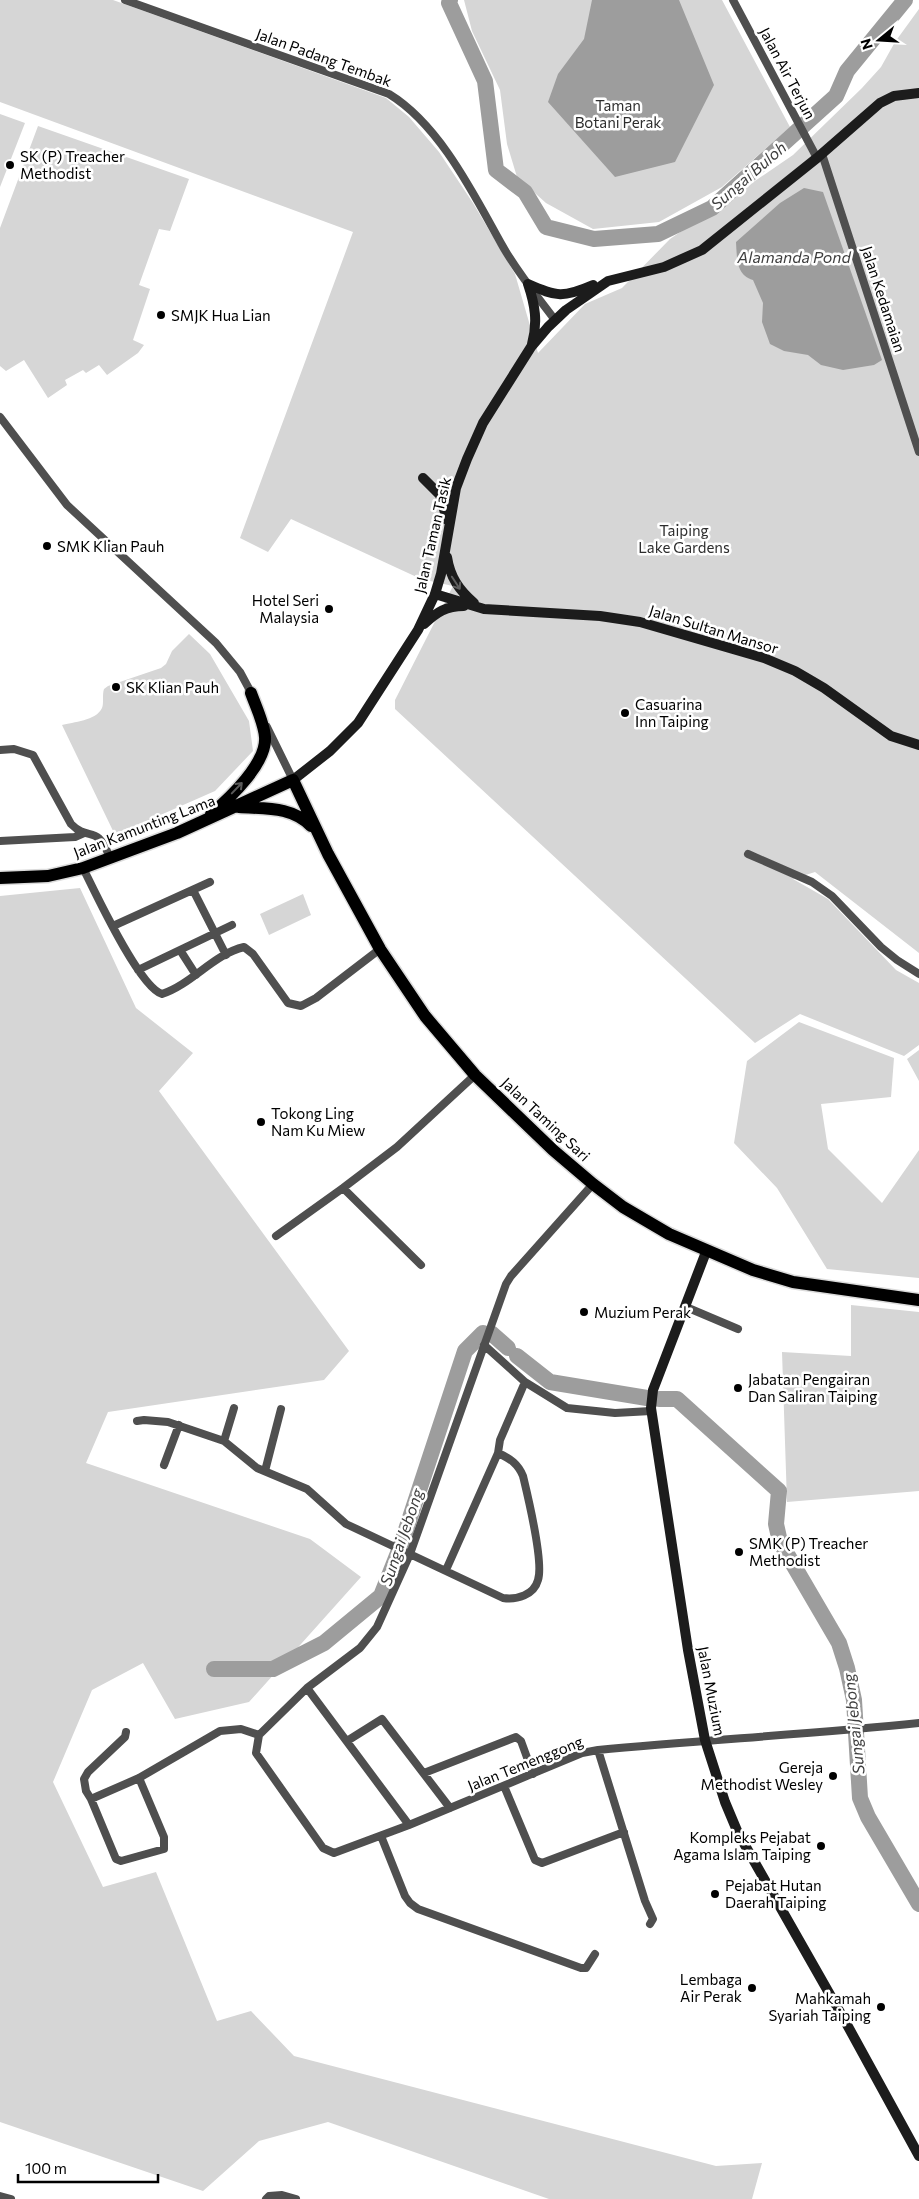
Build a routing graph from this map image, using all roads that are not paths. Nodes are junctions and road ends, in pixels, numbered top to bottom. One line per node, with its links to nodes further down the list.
1 (125, 0): 3 (street, Jalan Padang Tembak)
2 (733, 0): 5 (street, Jalan Air Terjun)
3 (147, 4): 7 (street, Jalan Padang Tembak)
4 (919, 93): 5 (street, Jalan Taman Tasik)
5 (820, 156): 6 (street, Jalan Taman Tasik); 11 (street, Jalan Kedamaian)
6 (608, 282): 7 (street); 8 (street, Jalan Taman Tasik)
7 (528, 284): 8 (street, Jalan Padang Tembak); 9 (street)
8 (555, 320): 9 (street, Jalan Taman Tasik)
9 (531, 347): 13 (street, Jalan Taman Tasik)
10 (0, 418): 18 (street)
11 (919, 452)
12 (423, 478): 13 (street)
13 (449, 526): 14 (street, Jalan Taman Tasik)
14 (446, 552): 15 (street, Jalan Taman Tasik); 16 (street, one-way to 16)
15 (435, 594): 16 (street); 17 (street, Jalan Taman Tasik)
16 (479, 607): 17 (street); 19 (street, Jalan Sultan Mansor)
17 (418, 630): 21 (street, Jalan Taman Tasik)
18 (251, 693): 21 (street); 23 (main road, one-way to 18)
19 (919, 744)
20 (0, 750): 24 (street)
21 (293, 780): 22 (main road, Jalan Kamunting Lama); 25 (main road, Jalan Taming Sari)
22 (236, 807): 23 (main road, Jalan Kamunting Lama); 25 (main road)
23 (202, 822): 28 (main road, Jalan Kamunting Lama)
24 (84, 833): 26 (street); 28 (street)
25 (318, 833): 37 (main road, Jalan Taming Sari)
26 (0, 842)
27 (748, 854): 40 (street)
28 (110, 858): 29 (main road, Jalan Kamunting Lama)
29 (83, 868): 30 (main road, Jalan Kamunting Lama); 33 (street)
30 (0, 878)
31 (210, 882): 32 (street)
32 (193, 890): 33 (street); 35 (street)
33 (113, 926): 39 (street)
34 (232, 926): 35 (street)
35 (214, 933): 36 (street); 38 (street)
36 (180, 950): 39 (street); 41 (street)
37 (380, 950): 38 (street); 42 (main road, Jalan Taming Sari)
38 (226, 955): 41 (street)
39 (138, 970): 41 (street)
40 (919, 974)
41 (196, 975)
42 (475, 1075): 43 (main road, Jalan Taming Sari); 44 (street)
43 (593, 1184): 46 (main road, Jalan Taming Sari); 51 (street)
44 (343, 1188): 45 (street); 47 (street)
45 (276, 1236)
46 (706, 1252): 48 (main road, Jalan Taming Sari); 49 (street, Jalan Muzium)
47 (421, 1265)
48 (919, 1300)
49 (686, 1307): 50 (street); 55 (street, Jalan Muzium)
50 (738, 1329)
51 (484, 1345): 52 (street); 62 (street)
52 (525, 1382): 55 (street); 59 (street)
53 (234, 1408): 58 (street)
54 (281, 1409): 61 (street)
55 (651, 1411): 68 (street, Jalan Muzium)
56 (137, 1421): 57 (street)
57 (178, 1426): 58 (street); 60 (street)
58 (224, 1442): 61 (street)
59 (498, 1453): 63 (street); 63 (street)
60 (164, 1465)
61 (264, 1471): 62 (street)
62 (410, 1554): 63 (street); 64 (street)
63 (446, 1570)
64 (308, 1688): 67 (street); 69 (street)
65 (919, 1723): 68 (street, Jalan Temenggong)
66 (126, 1732): 75 (street)
67 (259, 1735): 73 (street); 79 (street, Jalan Temenggong)
68 (705, 1740): 70 (street, Jalan Temenggong); 82 (street, Jalan Muzium)
69 (347, 1741): 71 (street); 77 (street)
70 (598, 1750): 72 (street, Jalan Temenggong); 78 (street)
71 (424, 1773): 72 (street); 76 (street)
72 (532, 1774): 74 (street, Jalan Temenggong)
73 (139, 1778): 75 (street); 75 (street)
74 (504, 1786): 76 (street, Jalan Temenggong); 78 (street)
75 (92, 1799)
76 (450, 1808): 77 (street, Jalan Temenggong)
77 (409, 1825): 79 (street, Jalan Temenggong)
78 (624, 1832): 80 (street)
79 (381, 1836): 81 (street)
80 (650, 1924)
81 (595, 1954)
82 (919, 2156)
83 (0, 2196): 85 (street)
84 (268, 2197): 86 (street)
85 (11, 2199)
86 (296, 2199)

